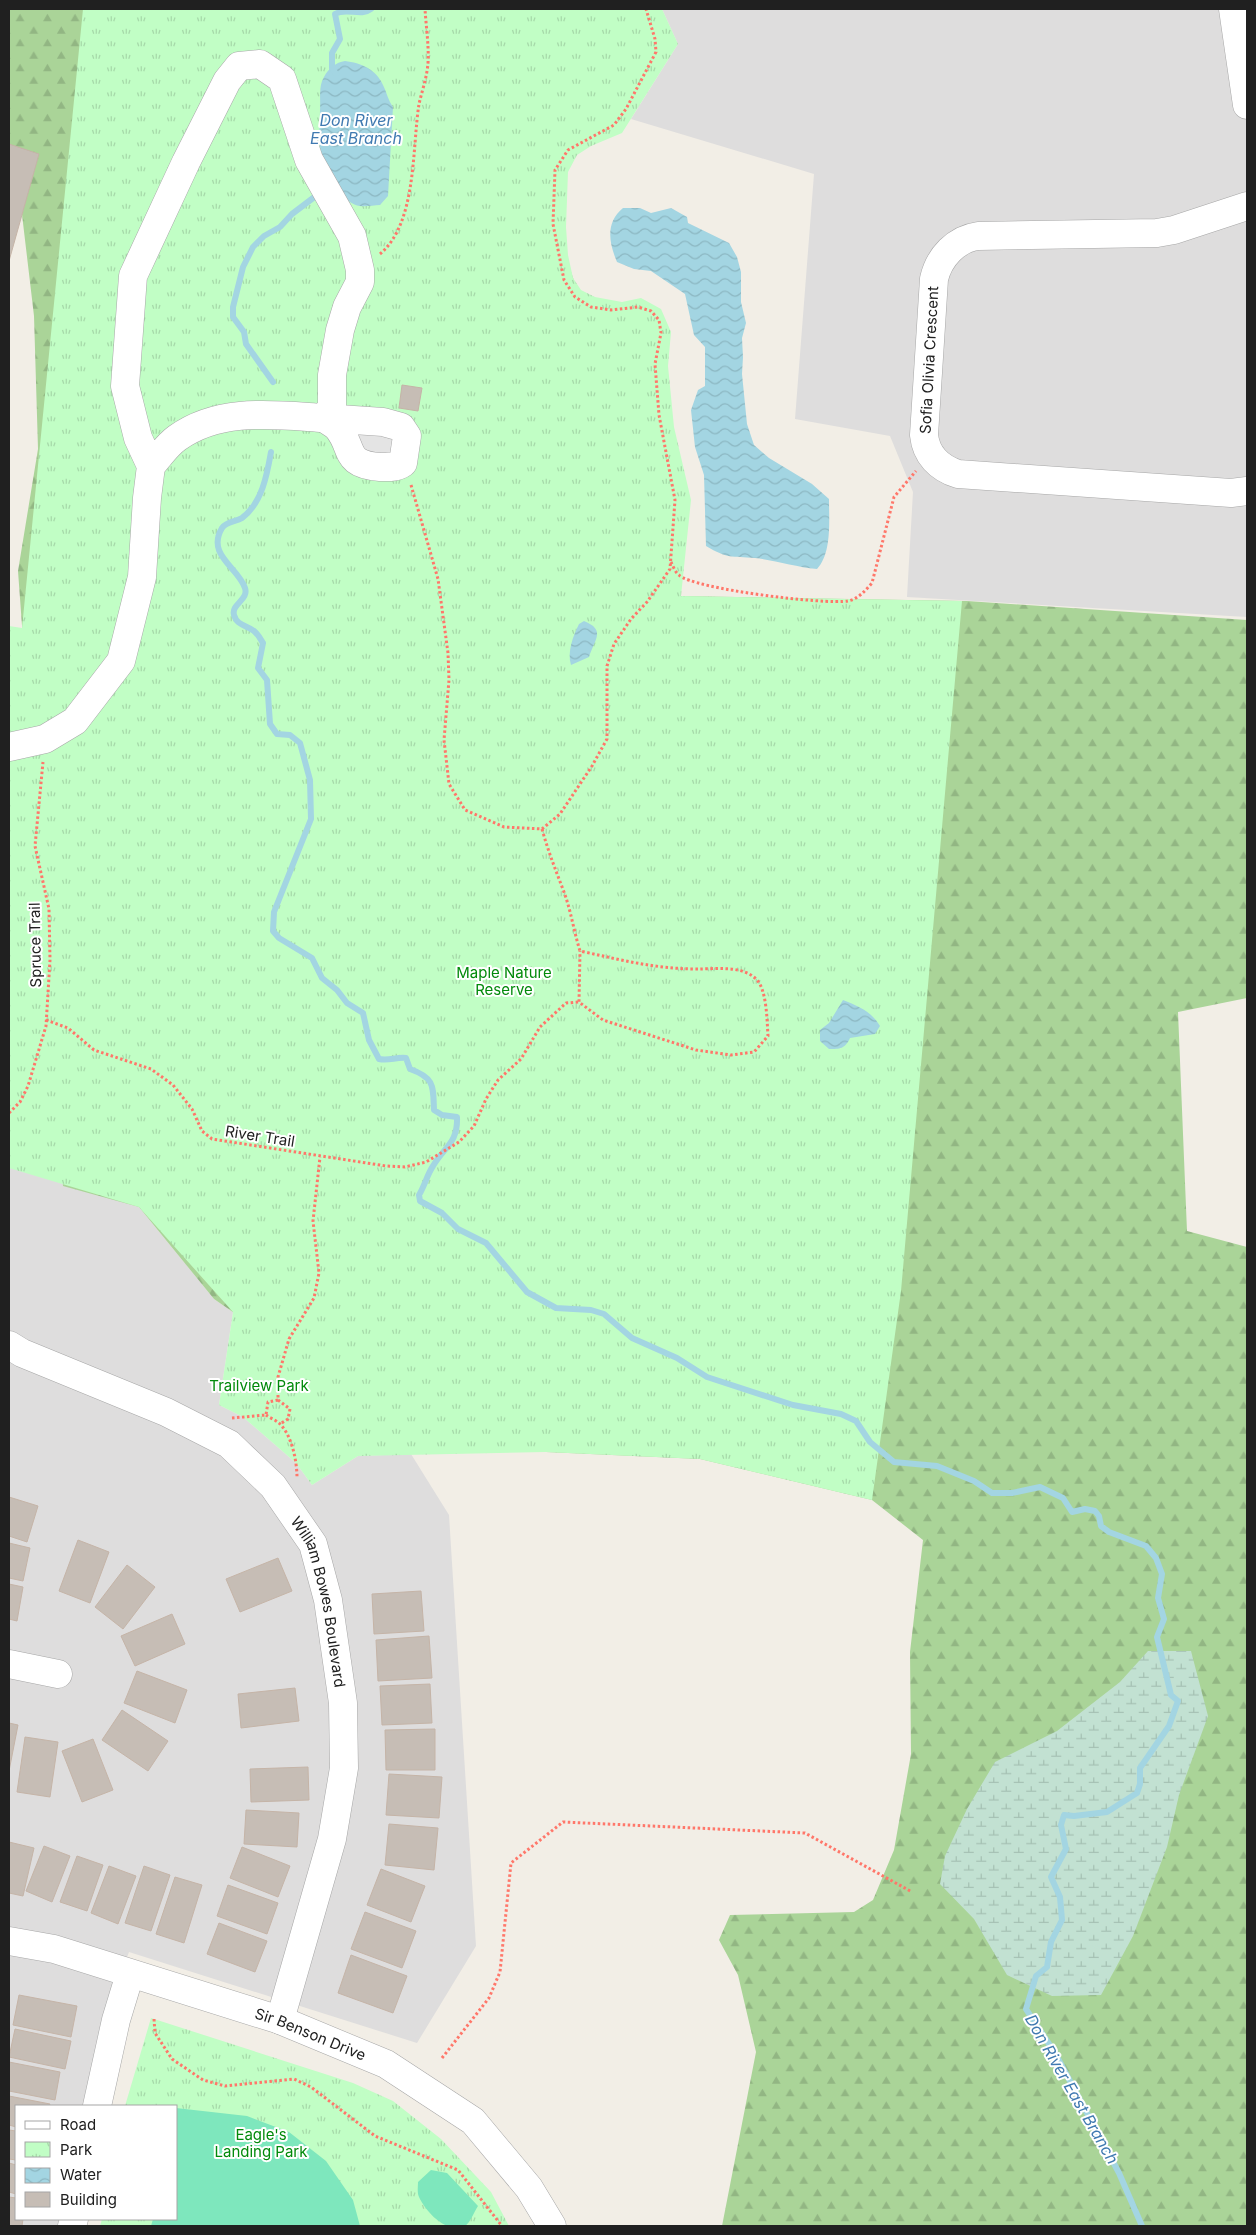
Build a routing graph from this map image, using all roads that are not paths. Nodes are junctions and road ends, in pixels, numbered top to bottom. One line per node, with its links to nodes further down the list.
1 (1233, 9): 2 (street)
2 (1247, 106)
3 (1247, 206): 6 (street, Sofia Olivia Crescent)
4 (324, 418): 4 (street); 5 (street); 5 (street)
5 (151, 466): 7 (street)
6 (1247, 491)
7 (9, 747)
8 (13, 1356): 13 (street, William Bowes Boulevard)
9 (9, 1664): 10 (street)
10 (58, 1674)
11 (9, 1941): 12 (street, Sir Benson Drive)
12 (130, 1974): 13 (street, Sir Benson Drive); 14 (street)
13 (280, 2020): 15 (street, Sir Benson Drive)
14 (96, 2105)
15 (552, 2226)

